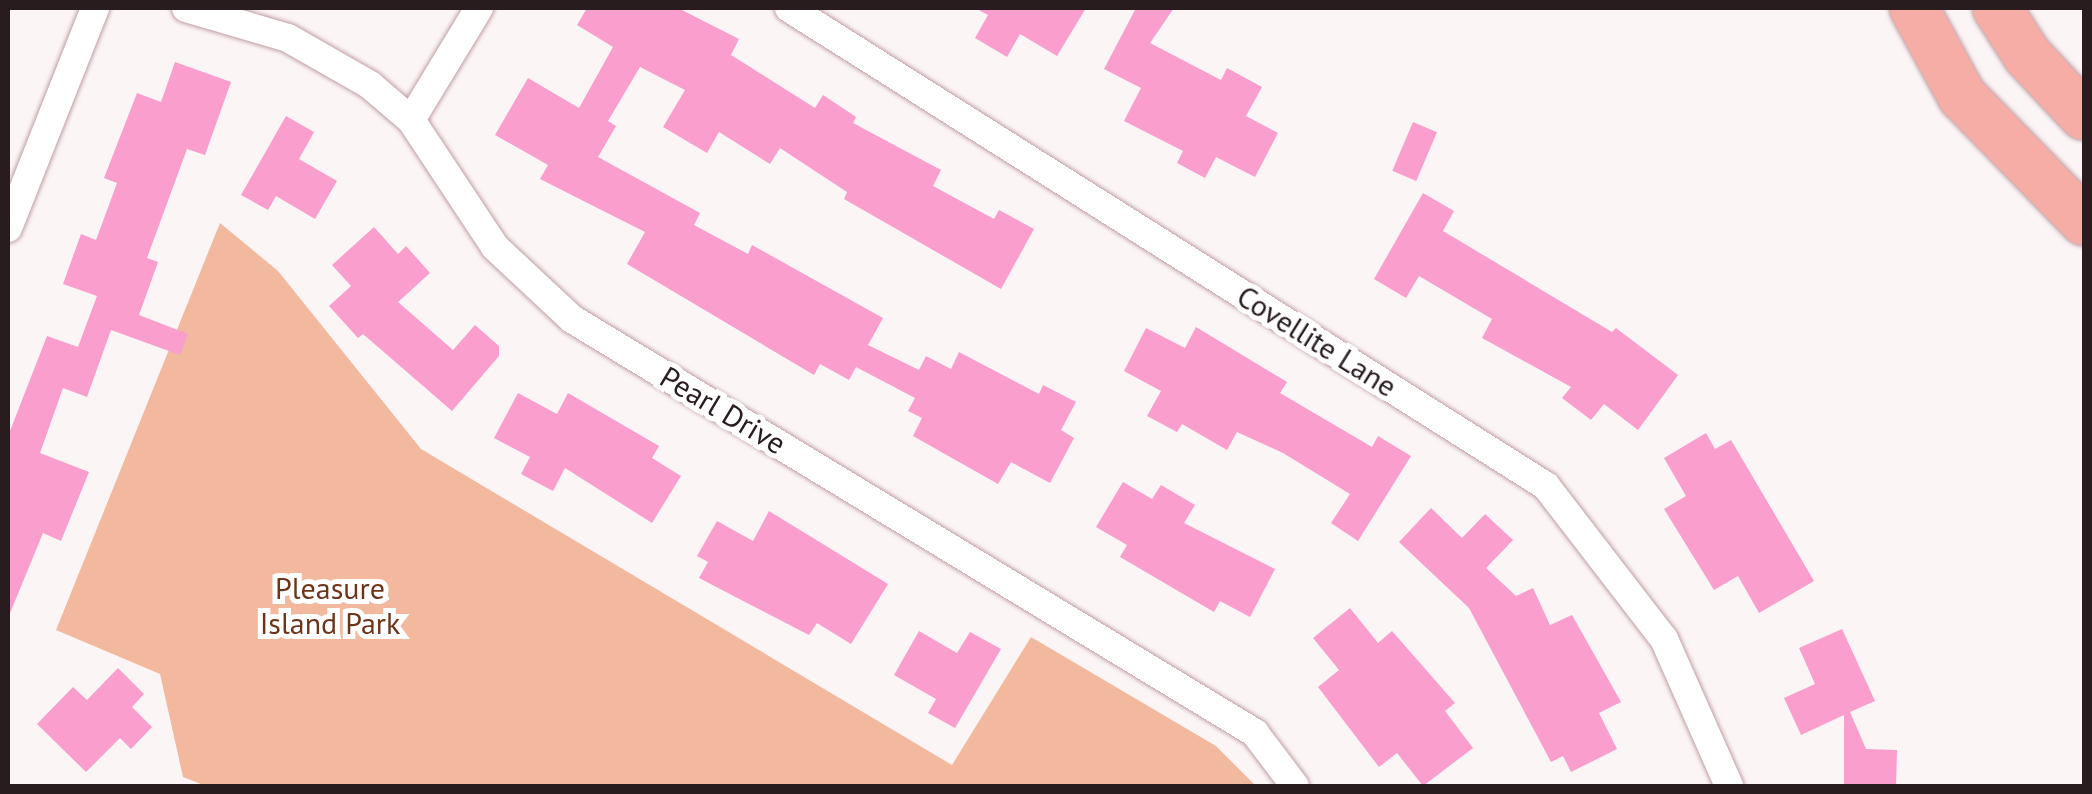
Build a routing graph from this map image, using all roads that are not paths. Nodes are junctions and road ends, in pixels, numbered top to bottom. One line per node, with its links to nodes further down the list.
1 (95, 8): 10 (street)
2 (186, 8): 8 (street, Pearl Drive)
3 (480, 8): 8 (street)
4 (788, 8): 12 (street, Covellite Lane)
5 (1914, 8): 9 (highway)
6 (1997, 8): 7 (highway)
7 (2084, 116)
8 (411, 120): 11 (street, Pearl Drive)
9 (2084, 221)
10 (8, 228)
11 (1295, 786)
12 (1729, 786)

